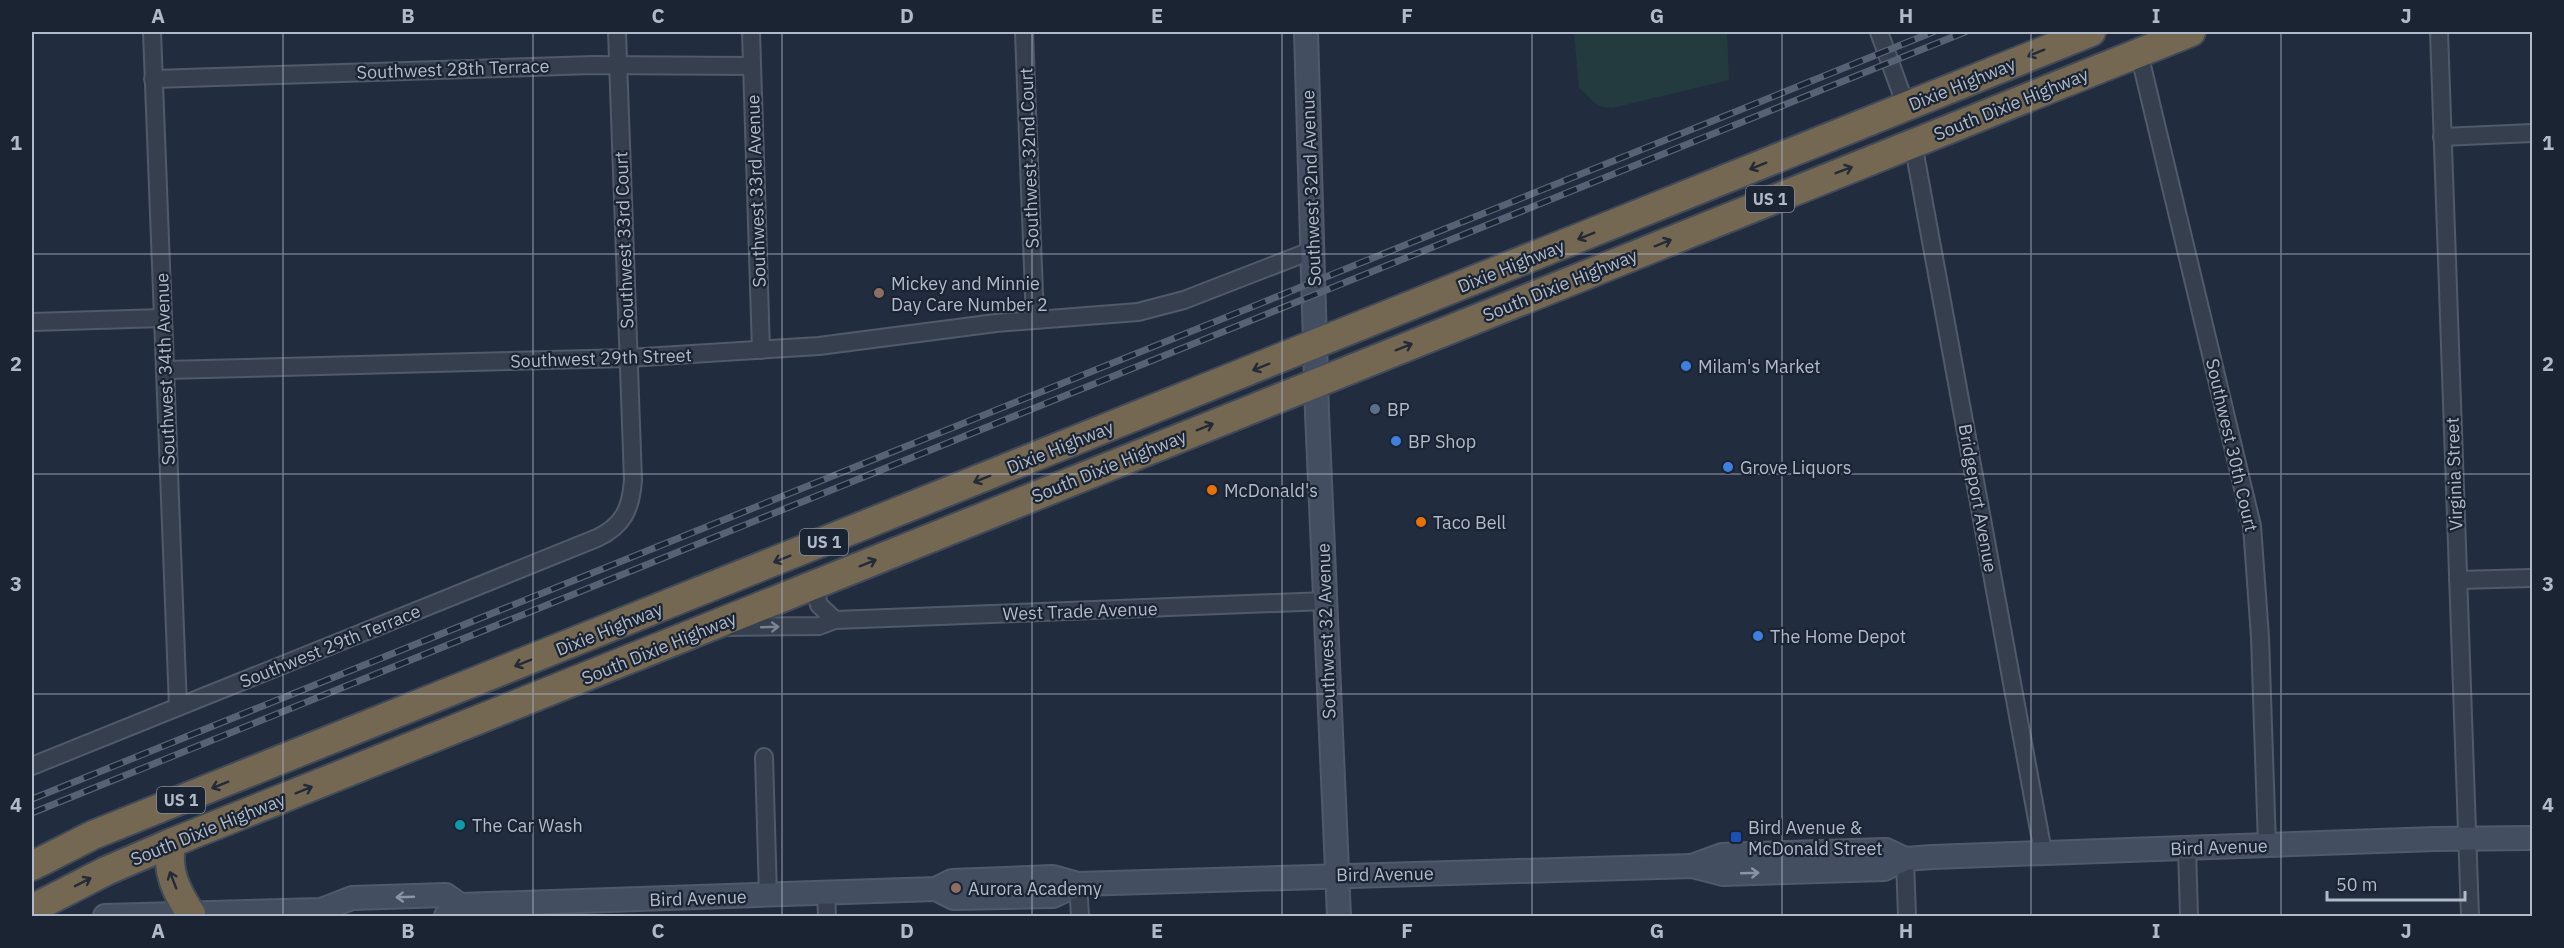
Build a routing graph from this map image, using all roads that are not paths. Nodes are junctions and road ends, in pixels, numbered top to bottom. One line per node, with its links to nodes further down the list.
1 (152, 32): 13 (street, Southwest 34th Avenue)
2 (617, 32): 11 (street, Southwest 33rd Court)
3 (751, 32): 12 (street, Southwest 33rd Avenue)
4 (1024, 32): 20 (street, Southwest 32nd Court)
5 (1306, 32): 18 (street, Southwest 32nd Avenue)
6 (1879, 32): 14 (street)
7 (2091, 32): 14 (highway, Dixie Highway / US 1, one-way to 14)
8 (2191, 32): 10 (highway, South Dixie Highway / US 1)
9 (2439, 32): 16 (street, Virginia Street)
10 (2139, 53): 17 (highway, South Dixie Highway / US 1); 40 (street, Southwest 30th Court)
11 (618, 65): 12 (street, Southwest 28th Terrace); 13 (street, Southwest 28th Terrace); 24 (street, Southwest 33rd Court)
12 (752, 66): 23 (street, Southwest 33rd Avenue)
13 (153, 79): 19 (street, Southwest 34th Avenue)
14 (1906, 106): 22 (highway, Dixie Highway / US 1, one-way to 22)
15 (2532, 133): 16 (street)
16 (2442, 136): 29 (street, Virginia Street)
17 (1913, 143): 26 (highway, South Dixie Highway / US 1, one-way to 17); 42 (street, Bridgeport Avenue)
18 (1313, 250): 20 (street); 22 (street, Southwest 32nd Avenue)
19 (163, 318): 21 (street); 25 (street, Southwest 34th Avenue)
20 (1035, 320): 23 (street, Southwest 29th Street)
21 (32, 321)
22 (1315, 345): 26 (street, Southwest 32 Avenue); 44 (highway, Dixie Highway / US 1, one-way to 44)
23 (761, 351): 24 (street, Southwest 29th Street)
24 (628, 358): 25 (street, Southwest 29th Street); 27 (street, Southwest 33rd Court)
25 (165, 370): 34 (street, Southwest 34th Avenue)
26 (1316, 383): 30 (highway, South Dixie Highway / US 1, one-way to 26); 31 (street, Southwest 32 Avenue)
27 (624, 518): 34 (street, Southwest 29th Terrace)
28 (2532, 578): 29 (street)
29 (2458, 580): 38 (street, Virginia Street)
30 (814, 586): 32 (street); 33 (highway, South Dixie Highway / US 1)
31 (1325, 601): 32 (street, West Trade Avenue); 45 (street, Southwest 32 Avenue)
32 (835, 620): 33 (street, West Trade Avenue, one-way to 32)
33 (712, 627): 39 (highway, South Dixie Highway / US 1, one-way to 33)
34 (178, 707): 36 (street, Southwest 29th Terrace)
35 (764, 757): 48 (street)
36 (32, 766)
37 (2532, 838): 38 (street, Bird Avenue)
38 (2467, 840): 40 (street, Bird Avenue); 60 (street, Virginia Street)
39 (171, 843): 49 (highway, South Dixie Highway / US 1, one-way to 39); 52 (highway, one-way to 39)
40 (2267, 845): 41 (street, Bird Avenue)
41 (2187, 848): 42 (street, Bird Avenue); 59 (street)
42 (2043, 852): 43 (street, Bird Avenue)
43 (1905, 858): 45 (street, Bird Avenue); 58 (street)
44 (32, 866)
45 (1338, 875): 46 (street, Bird Avenue); 57 (street, Southwest 32 Avenue)
46 (1078, 884): 47 (street, Bird Avenue); 56 (street)
47 (826, 893): 48 (street, Bird Avenue); 55 (street)
48 (768, 896): 50 (street, Bird Avenue)
49 (32, 909)
50 (577, 909): 51 (street, Bird Avenue)
51 (453, 911): 53 (street, Bird Avenue, one-way to 53)
52 (191, 914): 53 (street, Bird Avenue); 54 (street, Bird Avenue)
53 (325, 914)
54 (105, 916)
55 (827, 916)
56 (1080, 916)
57 (1340, 916)
58 (1907, 916)
59 (2189, 916)
60 (2470, 916)

